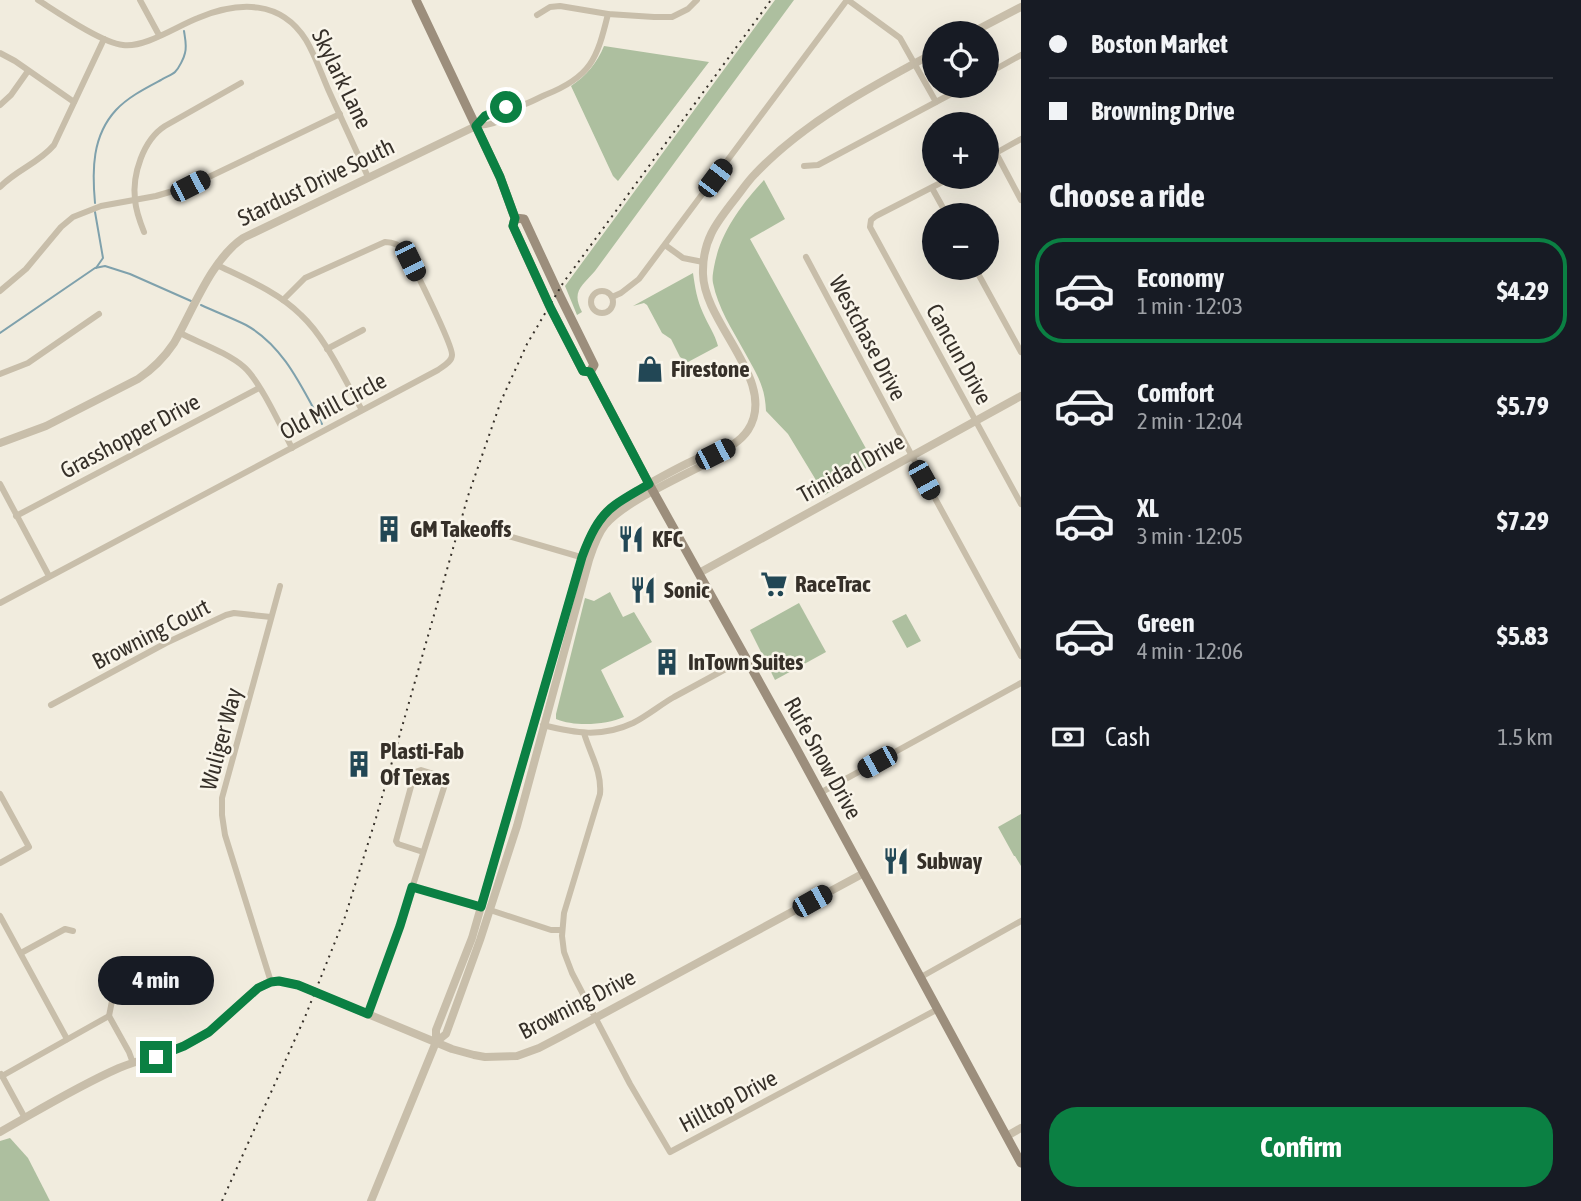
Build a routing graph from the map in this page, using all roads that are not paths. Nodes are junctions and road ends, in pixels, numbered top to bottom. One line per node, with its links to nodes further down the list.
1 (38, 0): 12 (street, Skylark Lane)
2 (140, 0): 11 (street)
3 (415, 0): 25 (main road, Rufe Snow Drive)
4 (697, 0): 8 (street)
5 (847, 0): 16 (street); 36 (street)
6 (269, 3): 11 (street, Skylark Lane); 24 (street, Skylark Lane)
7 (1021, 7): 10 (street)
8 (608, 14): 9 (street); 25 (street)
9 (537, 15)
10 (994, 21)
11 (159, 35): 12 (street, Skylark Lane)
12 (104, 39): 21 (street)
13 (0, 53): 18 (street)
14 (1021, 55): 17 (street)
15 (922, 60): 16 (street)
16 (914, 64): 22 (street); 38 (street)
17 (999, 67)
18 (28, 71): 21 (street); 23 (street)
19 (241, 83): 33 (street)
20 (944, 98): 22 (street)
21 (74, 102): 31 (street)
22 (936, 102): 29 (street)
23 (0, 104)
24 (340, 114): 30 (street, Skylark Lane); 33 (street)
25 (476, 126): 30 (street, Stardust Drive South); 58 (main road, Rufe Snow Drive)
26 (1021, 139): 27 (street)
27 (999, 151)
28 (999, 159): 34 (street)
29 (804, 166)
30 (368, 177): 39 (street, Stardust Drive South)
31 (0, 187)
32 (930, 189): 53 (street, Cancun Drive)
33 (135, 200): 35 (street); 41 (street)
34 (1021, 200)
35 (144, 232)
36 (665, 245): 38 (street); 42 (street)
37 (806, 257): 56 (street, Westchase Drive)
38 (703, 262): 58 (street)
39 (218, 265): 43 (street); 46 (street, Stardust Drive South)
40 (982, 280): 48 (street)
41 (0, 291)
42 (612, 297)
43 (283, 300): 47 (street); 52 (street, Old Mill Circle)
44 (99, 314): 49 (street)
45 (363, 330): 47 (street)
46 (180, 333): 50 (street); 54 (street, Stardust Drive South)
47 (327, 349): 52 (street)
48 (1021, 352)
49 (0, 374)
50 (259, 388): 55 (street); 60 (street, Grasshopper Drive)
51 (1021, 397): 53 (street, Trinidad Drive)
52 (362, 411): 55 (street, Old Mill Circle)
53 (976, 421): 56 (street, Trinidad Drive); 59 (street, Cancun Drive)
54 (0, 443)
55 (292, 447): 64 (street, Old Mill Circle)
56 (912, 456): 63 (street, Trinidad Drive); 68 (street, Westchase Drive)
57 (0, 484): 60 (street)
58 (651, 488): 62 (street); 63 (main road, Rufe Snow Drive)
59 (1021, 504)
60 (16, 516): 64 (street)
61 (486, 535): 62 (street)
62 (585, 559): 72 (street); 73 (street)
63 (699, 573): 69 (main road, Rufe Snow Drive)
64 (48, 576): 66 (street, Old Mill Circle)
65 (280, 586): 67 (street, Wuliger Way)
66 (0, 603)
67 (271, 617): 71 (street, Browning Court); 88 (street, Wuliger Way)
68 (1021, 656)
69 (746, 658): 74 (street); 75 (main road, Rufe Snow Drive)
70 (1021, 683): 75 (street)
71 (51, 705)
72 (534, 723): 73 (street); 81 (street)
73 (544, 725): 74 (street); 81 (street)
74 (584, 733): 84 (street)
75 (820, 793): 79 (main road, Rufe Snow Drive)
76 (0, 794): 78 (street)
77 (423, 852): 77 (street); 80 (street)
78 (0, 863)
79 (864, 873): 87 (main road, Rufe Snow Drive); 93 (street, Browning Drive)
80 (412, 887): 81 (street); 91 (street)
81 (486, 908): 84 (street); 95 (street)
82 (0, 916): 86 (street)
83 (1021, 921): 87 (street)
84 (562, 930): 93 (street)
85 (73, 931): 86 (street)
86 (21, 953): 94 (street)
87 (921, 977): 90 (main road, Rufe Snow Drive)
88 (271, 982): 91 (street, Browning Drive); 96 (street)
89 (113, 1001): 92 (street)
90 (938, 1009): 93 (street, Hilltop Drive); 101 (main road, Rufe Snow Drive)
91 (368, 1014): 95 (street, Browning Drive)
92 (109, 1016): 94 (street); 96 (street)
93 (595, 1017): 95 (street, Browning Drive)
94 (67, 1039): 97 (street)
95 (436, 1042): 103 (street)
96 (133, 1063): 98 (street)
97 (1, 1074): 98 (street)
98 (25, 1118): 100 (street)
99 (1021, 1128): 101 (street)
100 (0, 1132)
101 (1007, 1136): 102 (main road, Rufe Snow Drive)
102 (1021, 1163)
103 (371, 1201)

